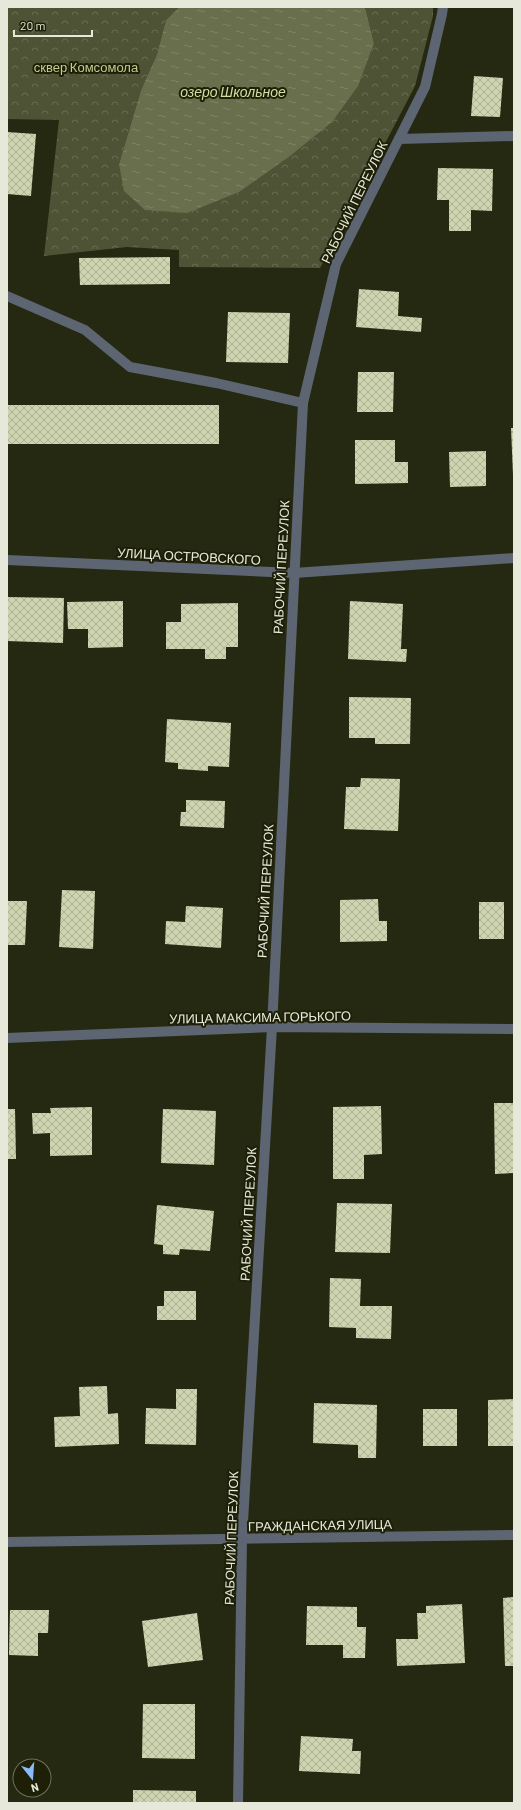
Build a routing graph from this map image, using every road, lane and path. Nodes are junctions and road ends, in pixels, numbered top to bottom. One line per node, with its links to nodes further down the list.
1 (443, 7): 3 (street, РАБОЧИЙ ПЕРЕУЛОК)
2 (514, 136): 3 (street)
3 (399, 138): 5 (street, РАБОЧИЙ ПЕРЕУЛОК)
4 (7, 296): 5 (street)
5 (303, 404): 8 (street, РАБОЧИЙ ПЕРЕУЛОК)
6 (514, 558): 8 (street, УЛИЦА ОСТРОВСКОГО)
7 (7, 560): 8 (street, УЛИЦА ОСТРОВСКОГО)
8 (294, 573): 9 (street, РАБОЧИЙ ПЕРЕУЛОК)
9 (272, 1027): 10 (street, УЛИЦА МАКСИМА ГОРЬКОГО); 11 (street, УЛИЦА МАКСИМА ГОРЬКОГО); 13 (street, РАБОЧИЙ ПЕРЕУЛОК)
10 (514, 1029)
11 (7, 1038)
12 (514, 1535): 13 (street, ГРАЖДАНСКАЯ УЛИЦА)
13 (242, 1539): 14 (street, ГРАЖДАНСКАЯ УЛИЦА); 15 (street, РАБОЧИЙ ПЕРЕУЛОК)
14 (7, 1542)
15 (238, 1803)

